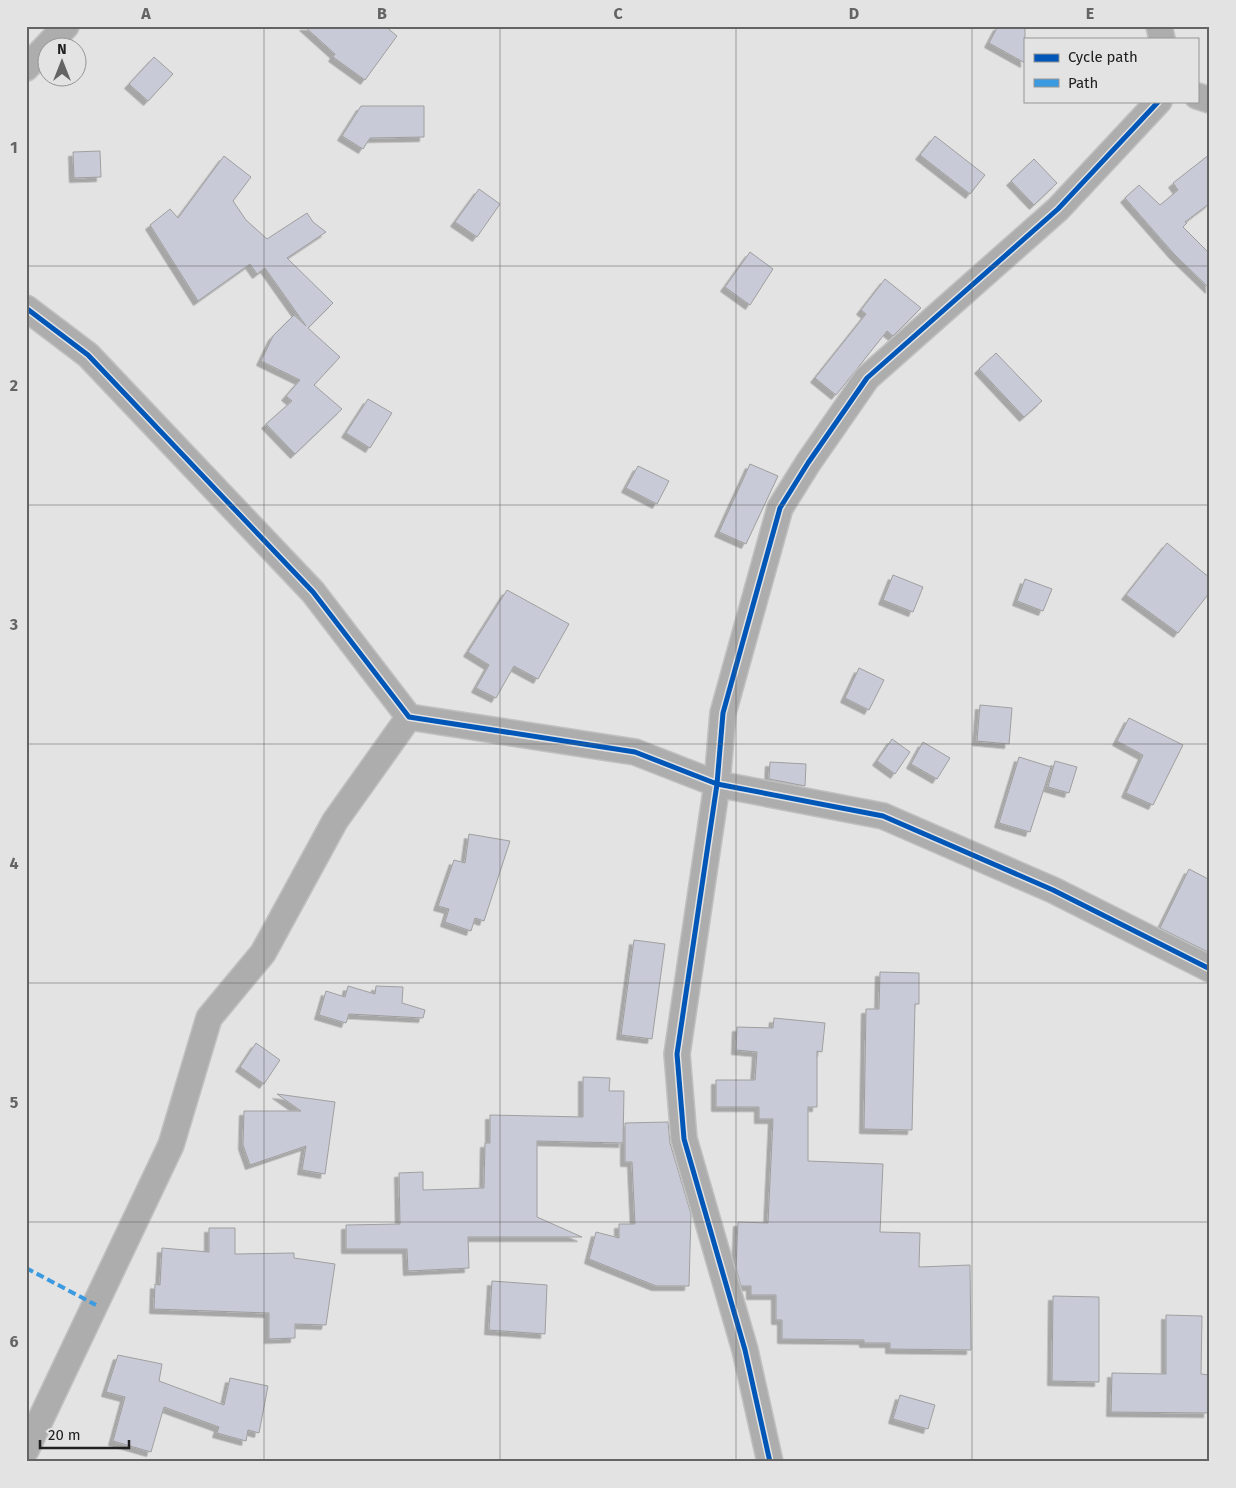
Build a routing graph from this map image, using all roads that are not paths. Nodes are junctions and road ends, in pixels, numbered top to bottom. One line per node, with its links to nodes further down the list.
1 (66, 26): 2 (street)
2 (26, 68)
3 (1198, 96): 4 (street)
4 (1210, 100)
5 (1158, 102): 8 (street)
6 (26, 308): 7 (street)
7 (409, 717): 8 (street); 10 (street)
8 (717, 784): 9 (street); 11 (street)
9 (1210, 969)
10 (26, 1450)
11 (770, 1462)

